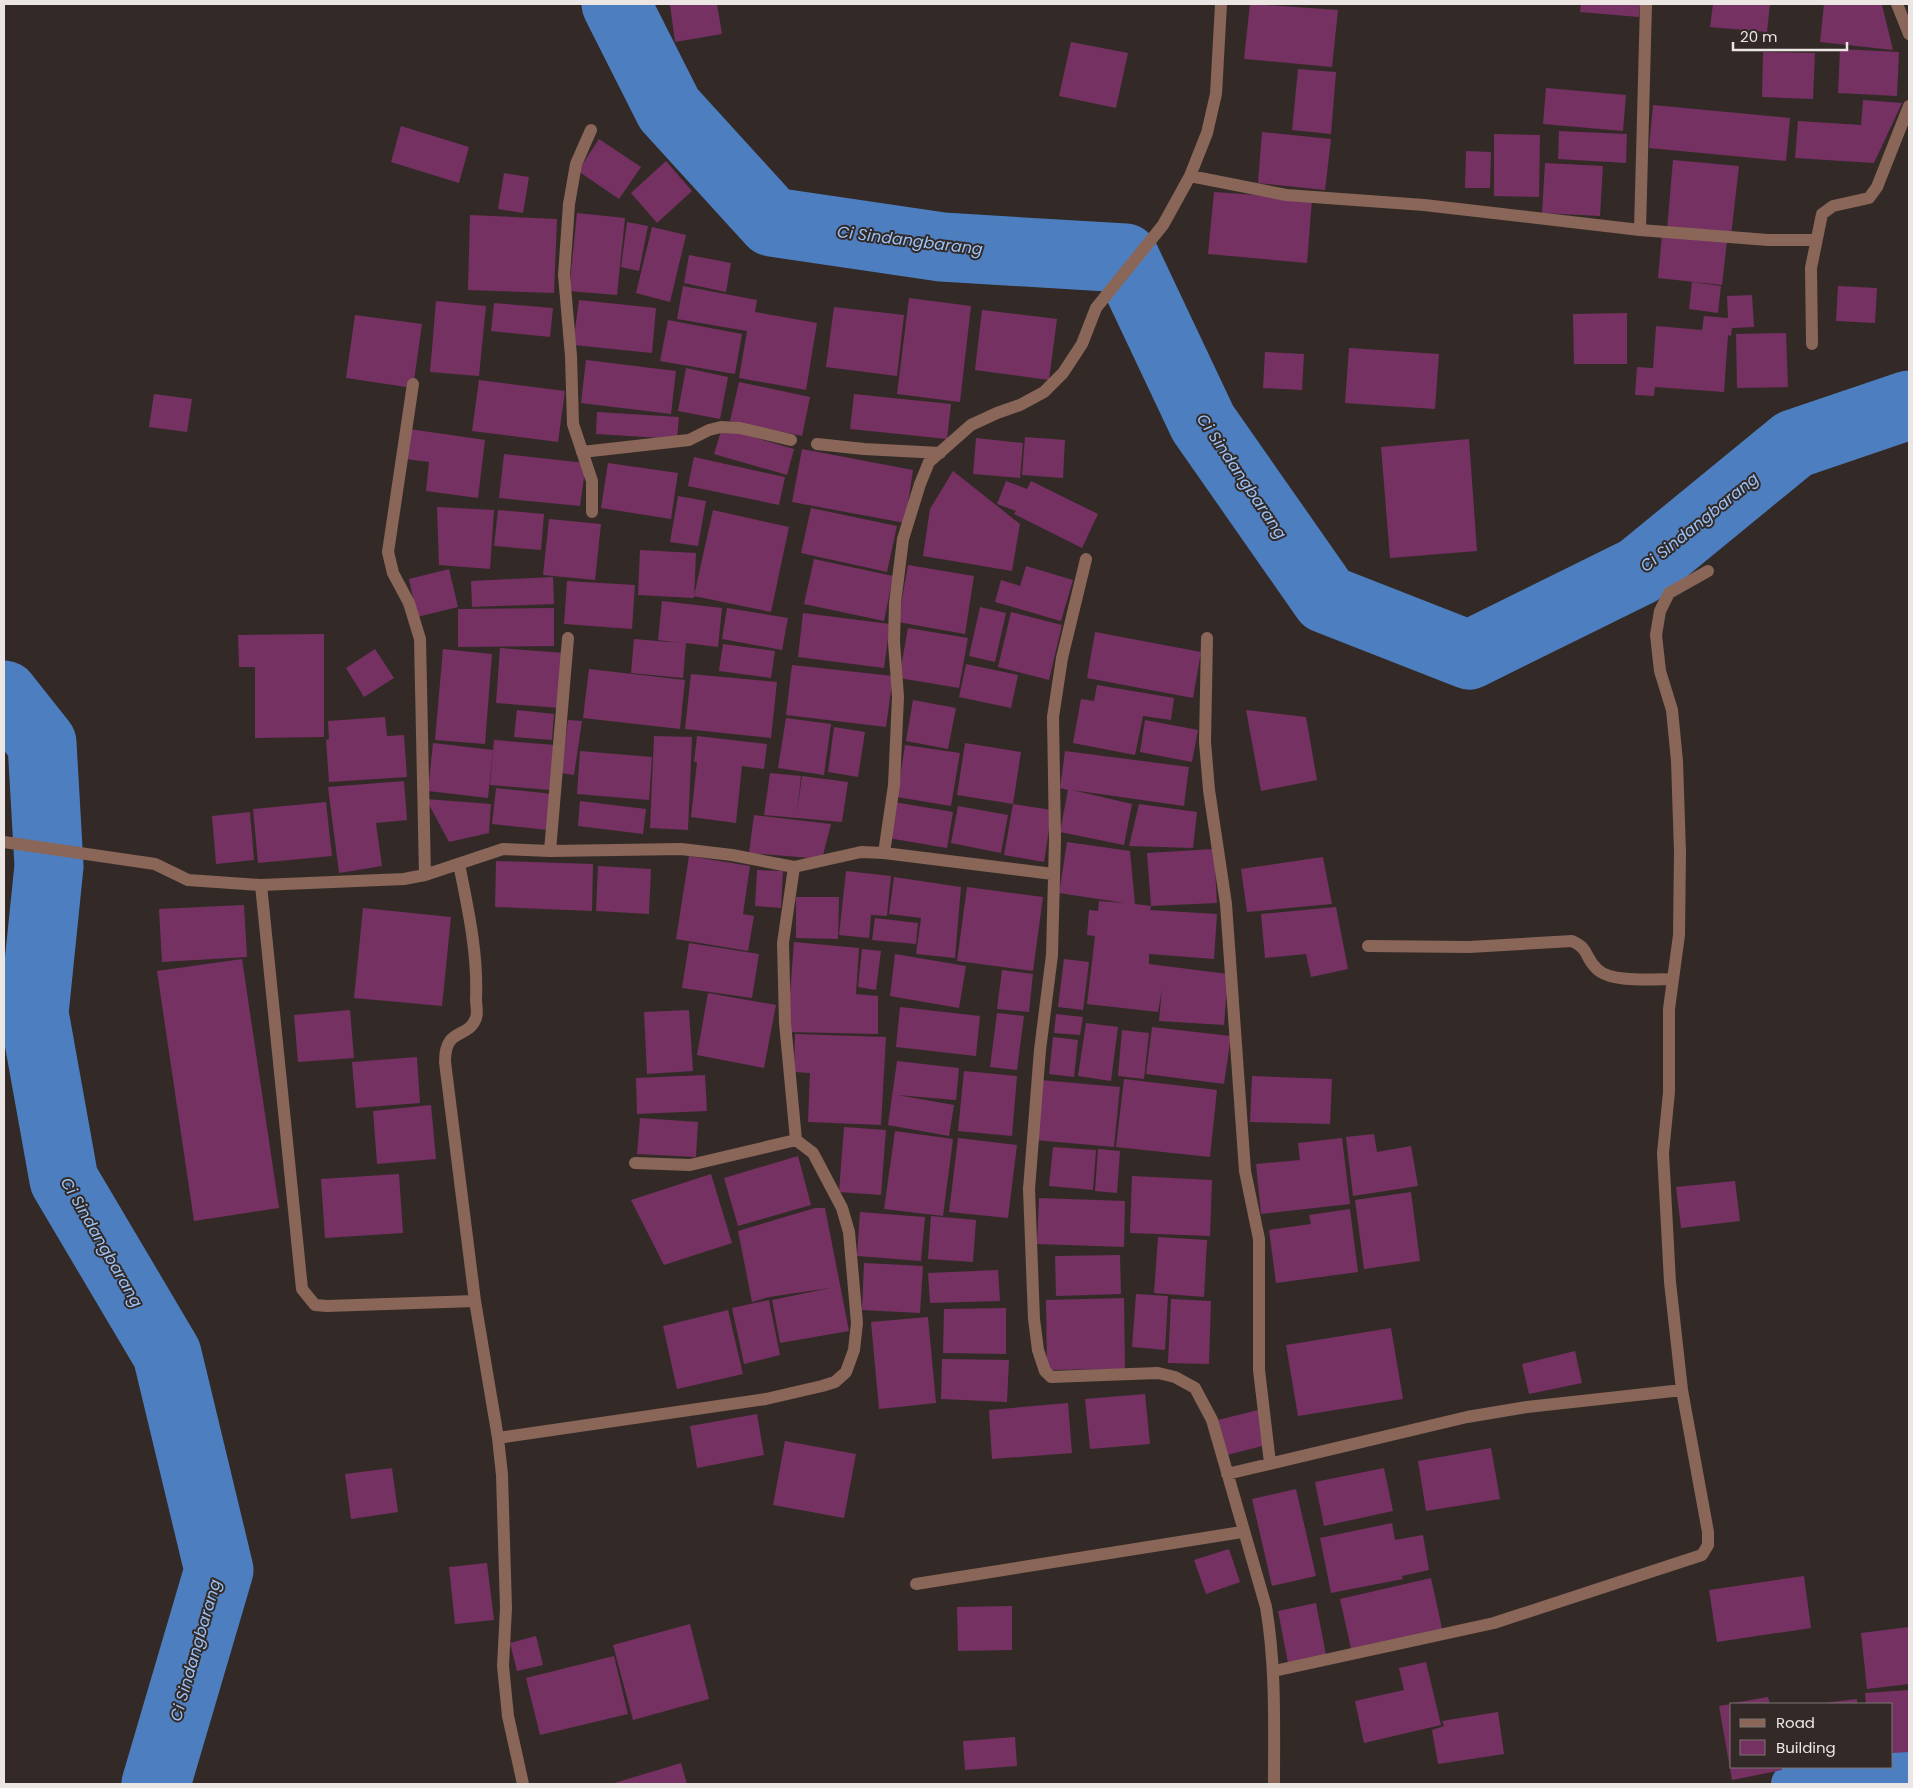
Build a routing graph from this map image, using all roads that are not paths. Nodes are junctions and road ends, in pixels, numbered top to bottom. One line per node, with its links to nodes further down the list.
1 (1221, 4): 7 (street)
2 (1646, 4): 8 (street)
3 (1897, 4): 4 (street)
4 (1909, 34)
5 (1909, 106): 9 (street)
6 (591, 130): 14 (street)
7 (1190, 176): 8 (street); 15 (street)
8 (1640, 230): 9 (street)
9 (1816, 240): 10 (street)
10 (1812, 344)
11 (413, 384): 27 (street)
12 (791, 440): 14 (street)
13 (817, 444): 15 (street)
14 (582, 452): 16 (street)
15 (940, 454): 23 (street)
16 (592, 512)
17 (1086, 559): 26 (street)
18 (1708, 572): 30 (street)
19 (568, 638): 22 (street)
20 (1207, 638): 36 (street)
21 (4, 842): 28 (street)
22 (550, 851): 24 (street); 25 (street)
23 (884, 853): 25 (street); 26 (street)
24 (459, 864): 27 (street); 33 (street)
25 (794, 867): 31 (street)
26 (1053, 874): 37 (street)
27 (425, 875): 28 (street)
28 (261, 885): 33 (street)
29 (1368, 946): 30 (street)
30 (1673, 979): 34 (street)
31 (796, 1140): 32 (street); 35 (street)
32 (635, 1164)
33 (475, 1301): 35 (street)
34 (1682, 1390): 36 (street); 40 (street)
35 (498, 1438): 41 (street)
36 (1270, 1462): 37 (street)
37 (1227, 1474): 38 (street)
38 (1242, 1532): 39 (street); 40 (street)
39 (916, 1584)
40 (1274, 1671): 42 (street)
41 (523, 1784)
42 (1274, 1784)

